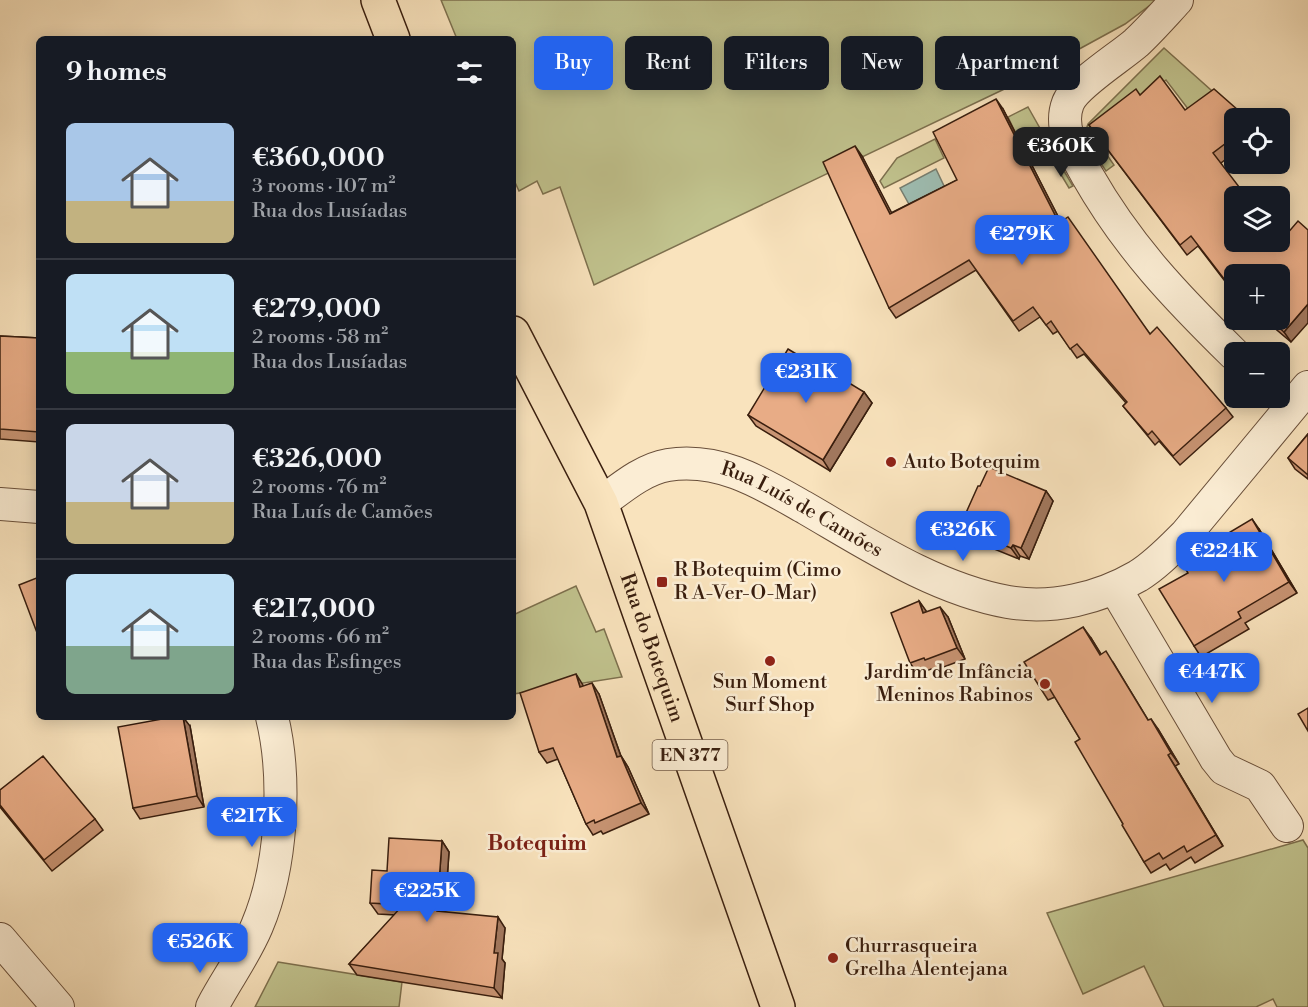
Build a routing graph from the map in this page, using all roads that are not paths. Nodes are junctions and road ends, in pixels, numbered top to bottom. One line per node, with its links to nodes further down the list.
1 (378, 0): 3 (main road)
2 (1178, 0): 5 (street)
3 (392, 36)
4 (516, 339): 7 (main road, Rua do Botequim / EN 377)
5 (1224, 344)
6 (1292, 397): 10 (street, Rua Luís de Camões)
7 (601, 503): 10 (street, Rua Luís de Camões); 19 (main road, Rua do Botequim / EN 377)
8 (0, 504): 9 (street)
9 (36, 507)
10 (1115, 588): 12 (street)
11 (272, 720): 14 (street)
12 (1287, 826)
13 (0, 939): 15 (street)
14 (231, 977): 17 (street); 18 (street)
15 (49, 995): 16 (street)
16 (68, 1007)
17 (202, 1007)
18 (212, 1007)
19 (778, 1007)

